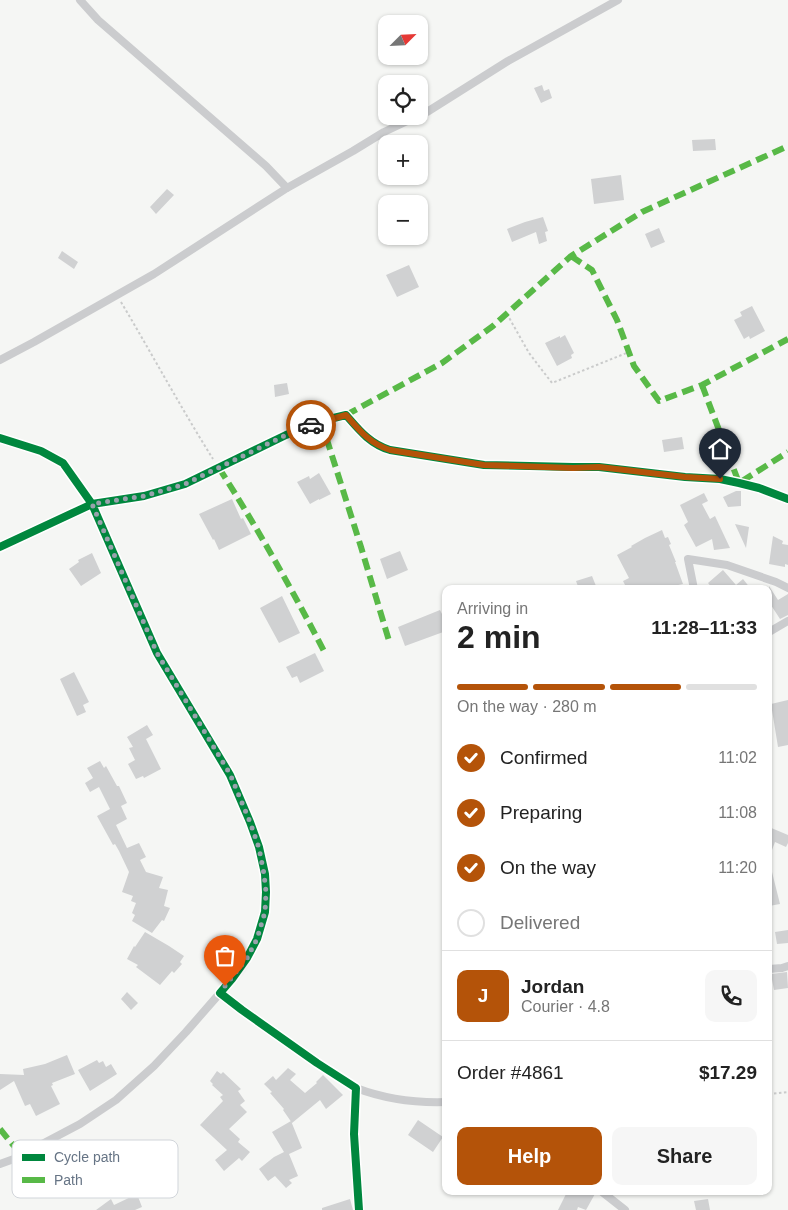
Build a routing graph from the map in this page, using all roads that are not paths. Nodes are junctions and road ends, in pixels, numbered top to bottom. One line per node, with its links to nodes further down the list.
1 (80, 0): 5 (street)
2 (618, 0): 3 (street)
3 (428, 111)
4 (399, 125): 5 (street)
5 (287, 188): 6 (street)
6 (0, 360)
7 (0, 438): 9 (street)
8 (788, 499): 9 (street)
9 (92, 504): 10 (street); 17 (street)
10 (0, 547)
11 (693, 585): 12 (street)
12 (788, 588)
13 (788, 621): 14 (street)
14 (772, 630)
15 (788, 966): 16 (street)
16 (772, 969)
17 (220, 993): 18 (street); 20 (street)
18 (356, 1088): 19 (street); 24 (street)
19 (442, 1102)
20 (50, 1140)
21 (12, 1160): 22 (street)
22 (0, 1164)
23 (606, 1195): 25 (street)
24 (359, 1210)
25 (625, 1210)

